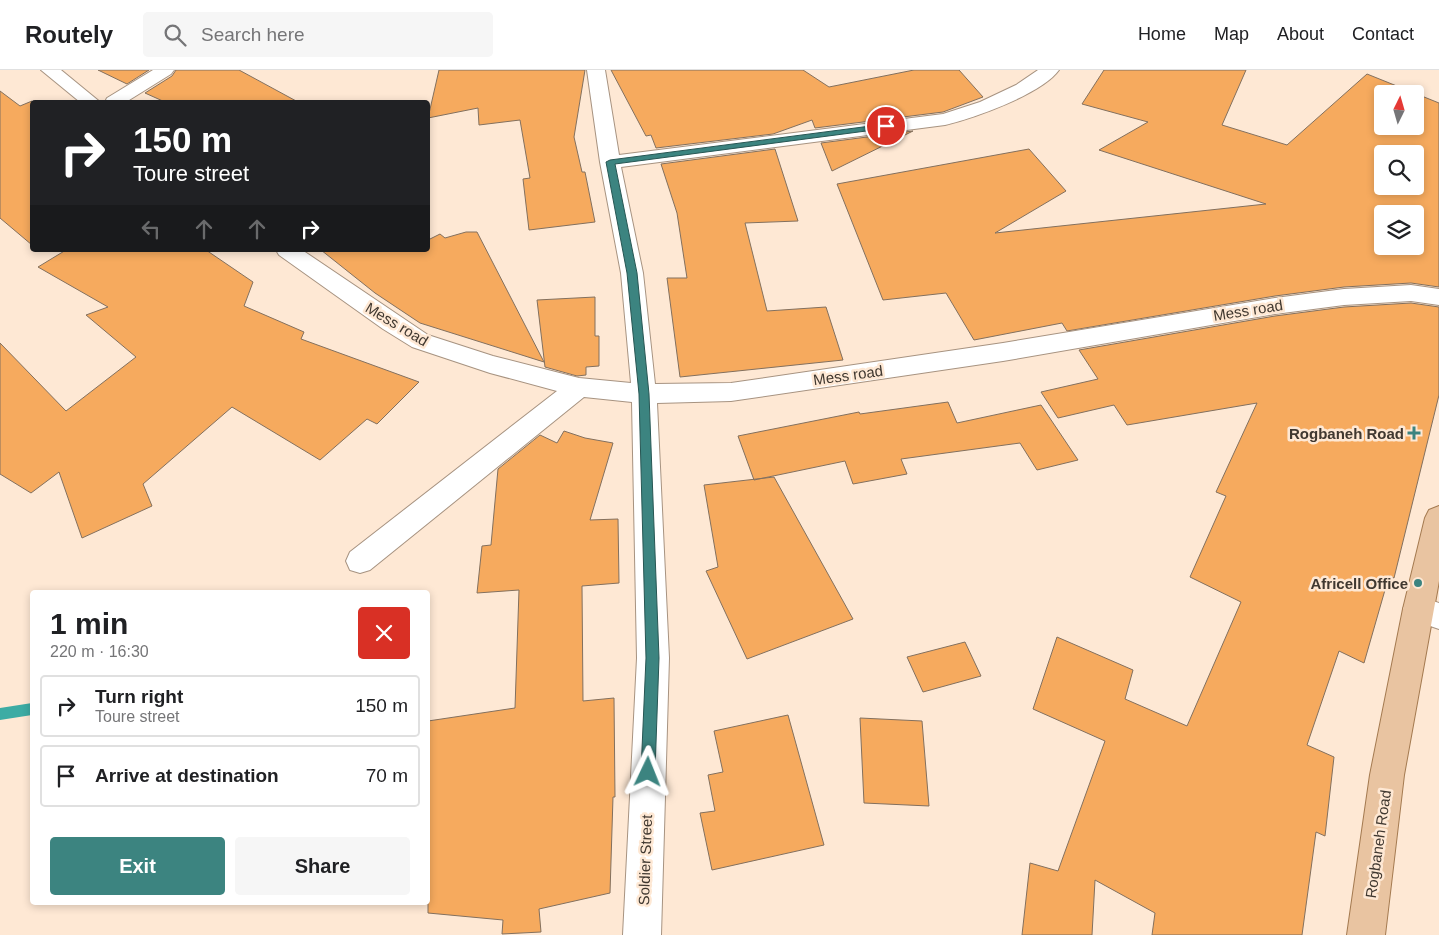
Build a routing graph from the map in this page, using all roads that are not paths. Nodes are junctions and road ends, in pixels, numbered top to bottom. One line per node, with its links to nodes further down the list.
1 (50, 70): 5 (street)
2 (165, 70): 6 (street)
3 (596, 70): 7 (street, Soldier Street)
4 (1050, 70): 7 (street)
5 (88, 100)
6 (117, 100)
7 (610, 162): 11 (street, Soldier Street)
8 (291, 252): 10 (street, Mess road)
9 (1439, 297): 11 (street, Mess road)
10 (579, 387): 11 (street, Mess road); 13 (street)
11 (644, 394): 15 (street, Soldier Street)
12 (1439, 518): 14 (main road, Rogbaneh Road)
13 (360, 561)
14 (1429, 612): 16 (main road, Rogbaneh Road)
15 (642, 935)
16 (1366, 935)

